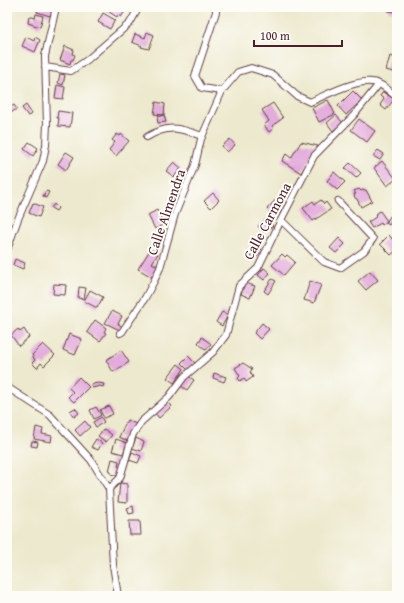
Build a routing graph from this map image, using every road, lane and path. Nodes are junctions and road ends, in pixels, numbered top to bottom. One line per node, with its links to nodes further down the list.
1 (56, 7): 4 (street)
2 (140, 7): 4 (street)
3 (216, 7): 6 (street)
4 (45, 67): 12 (street)
5 (379, 84): 6 (street, Calle Almendra); 7 (street); 11 (street, Calle Carmona)
6 (222, 91): 8 (street, Calle Almendra)
7 (397, 97)
8 (202, 136): 9 (street); 13 (street, Calle Almendra)
9 (147, 137)
10 (338, 201): 11 (street)
11 (281, 220): 15 (street, Calle Carmona)
12 (7, 250)
13 (120, 333)
14 (7, 387): 15 (street)
15 (109, 489): 16 (street)
16 (118, 596)

